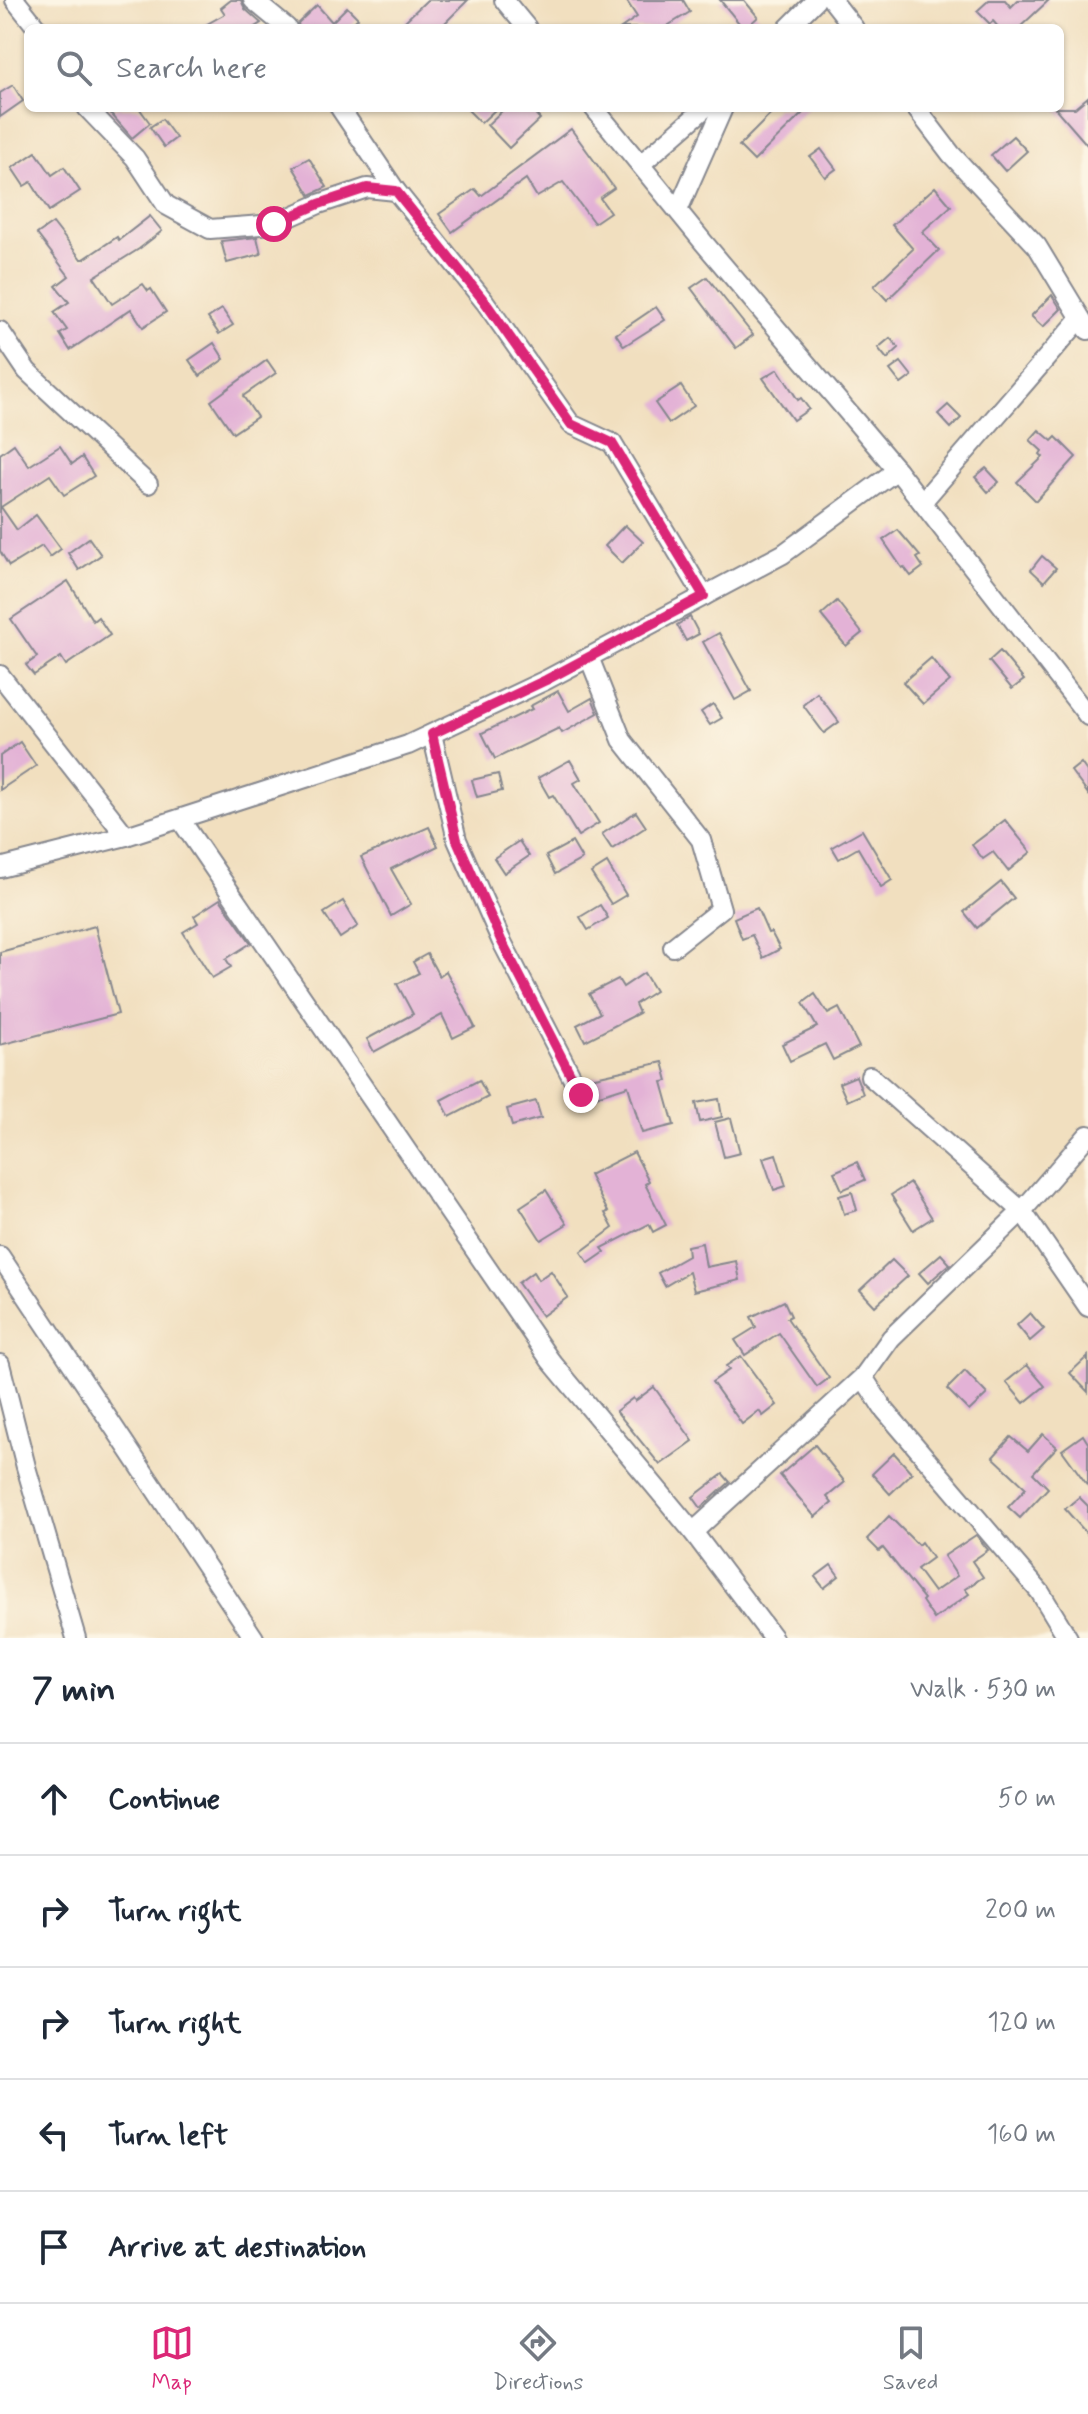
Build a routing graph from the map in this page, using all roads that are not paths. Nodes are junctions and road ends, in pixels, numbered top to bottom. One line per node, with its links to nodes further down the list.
1 (15, 0): 6 (street)
2 (253, 0): 7 (street)
3 (504, 0): 8 (street)
4 (816, 0): 9 (street)
5 (832, 0): 10 (street)
6 (34, 24)
7 (282, 24)
8 (524, 24)
9 (792, 24)
10 (851, 24)
11 (91, 112): 18 (street)
12 (343, 112): 18 (street)
13 (597, 112): 17 (street)
14 (700, 112): 17 (street)
15 (721, 112): 19 (street)
16 (919, 112): 20 (street)
17 (641, 164): 19 (street)
18 (396, 191): 25 (street)
19 (678, 210): 22 (street)
20 (1084, 325): 24 (street)
21 (0, 331): 23 (street)
22 (897, 470): 24 (street); 25 (street)
23 (148, 484)
24 (922, 502): 28 (street)
25 (704, 596): 26 (street)
26 (589, 657): 29 (street); 33 (street)
27 (0, 675): 31 (street)
28 (1088, 716)
29 (432, 734): 30 (street); 35 (street)
30 (180, 819): 31 (street); 42 (street)
31 (126, 836): 32 (street)
32 (0, 868)
33 (673, 947)
34 (870, 1076): 37 (street)
35 (581, 1095)
36 (1088, 1135): 37 (street)
37 (1022, 1211): 39 (street); 41 (street)
38 (0, 1256): 44 (street)
39 (1088, 1307)
40 (0, 1364): 43 (street)
41 (863, 1377): 42 (street); 46 (street)
42 (693, 1532): 45 (street)
43 (76, 1638)
44 (254, 1638)
45 (773, 1638)
46 (1068, 1638)

